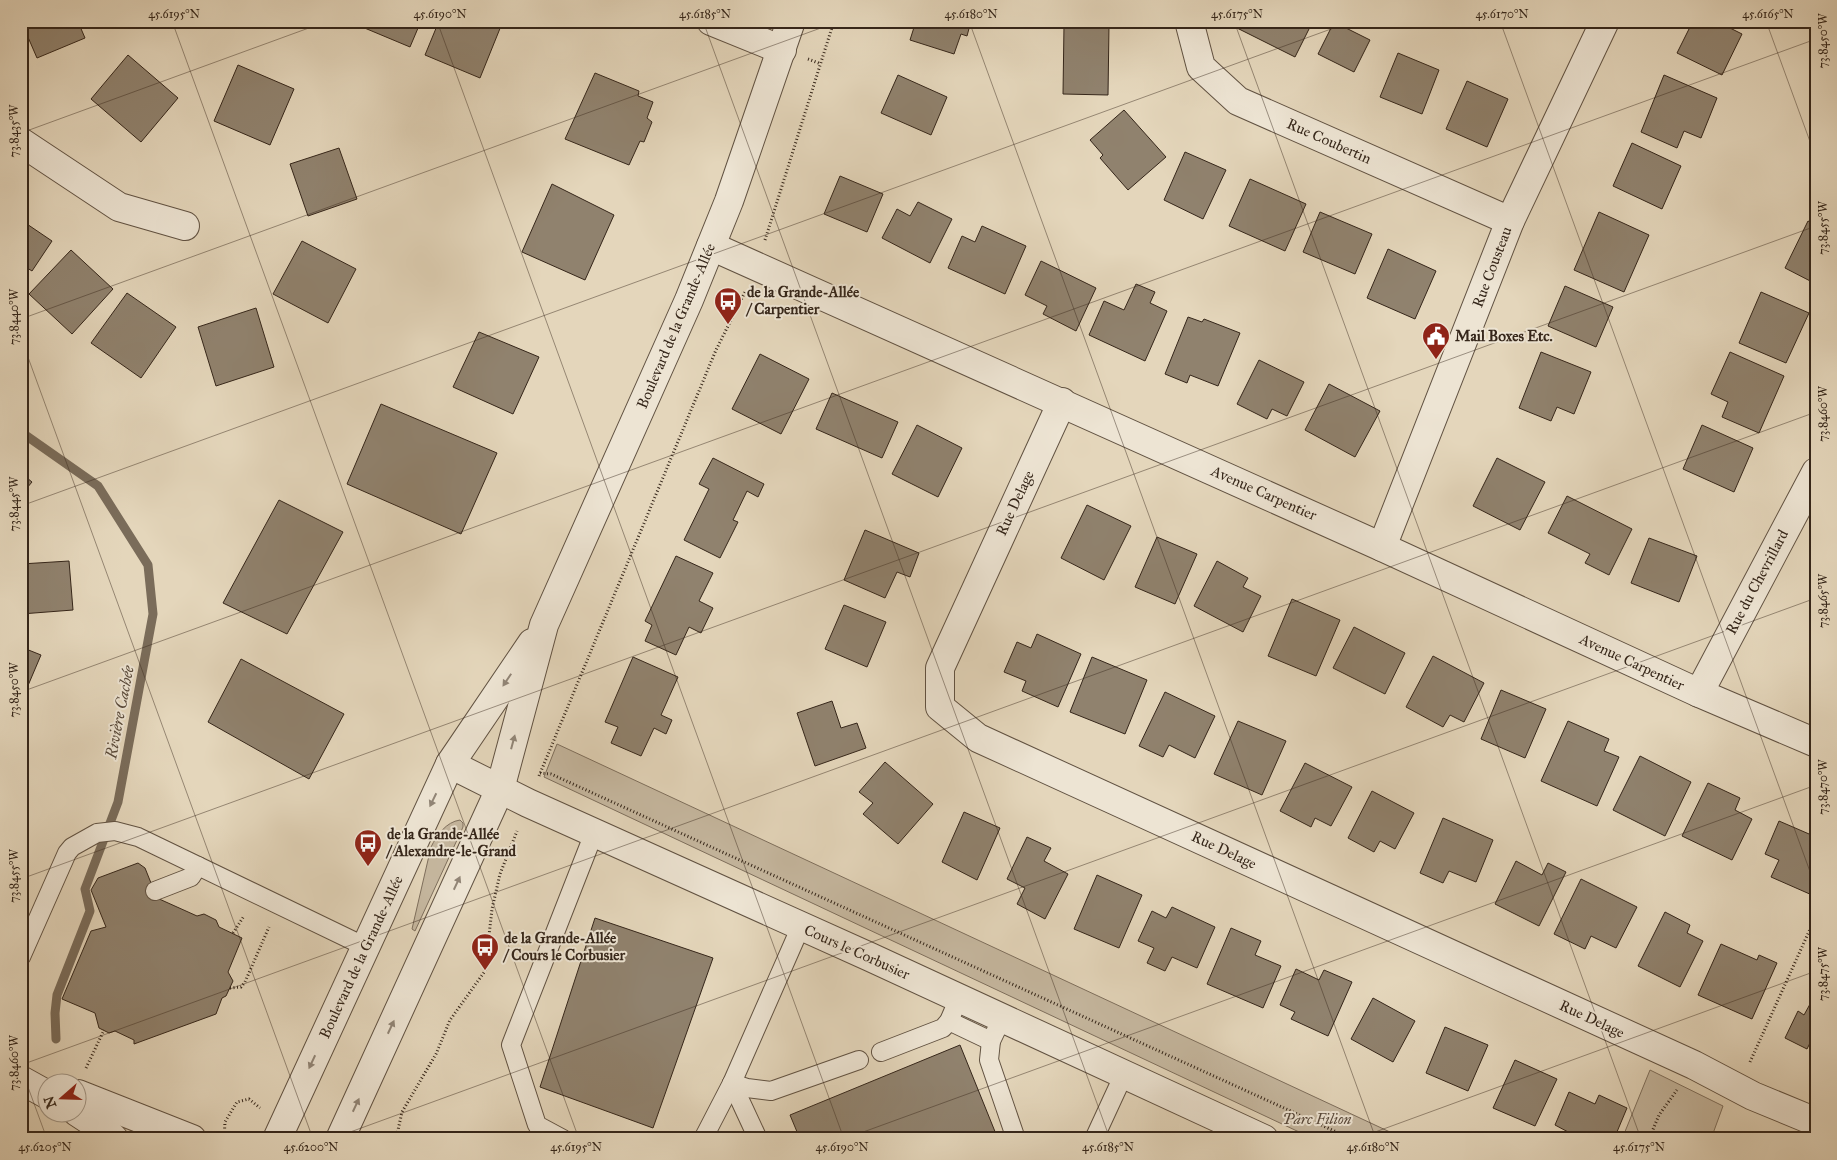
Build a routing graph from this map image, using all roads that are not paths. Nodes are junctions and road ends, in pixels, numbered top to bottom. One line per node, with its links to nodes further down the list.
1 (710, 21): 5 (street)
2 (791, 21): 5 (street, Boulevard de la Grande-Allée)
3 (1189, 21): 7 (street, Rue Coubertin)
4 (1606, 21): 7 (street, Rue Cousteau)
5 (782, 50): 9 (street, Boulevard de la Grande-Allée)
6 (21, 142): 8 (street)
7 (1510, 220): 12 (street, Rue Cousteau)
8 (185, 226)
9 (711, 246): 10 (street, Avenue Carpentier); 13 (street, Boulevard de la Grande-Allée)
10 (1062, 402): 12 (street, Avenue Carpentier); 36 (street, Rue Delage)
11 (1816, 472): 14 (street, Rue du Chevrillard)
12 (1382, 547): 14 (street, Avenue Carpentier)
13 (544, 625): 16 (street, Boulevard de la Grande-Allée, one-way to 16); 17 (street, Boulevard de la Grande-Allée, one-way to 13)
14 (1699, 692): 15 (street, Avenue Carpentier)
15 (1816, 743)
16 (450, 764): 17 (street, Cours le Corbusier); 22 (street, Boulevard de la Grande-Allée, one-way to 22)
17 (500, 789): 18 (street, Cours le Corbusier); 40 (street, Boulevard de la Grande-Allée, one-way to 17)
18 (594, 833): 21 (street, Cours le Corbusier); 41 (lane)
19 (198, 866): 20 (lane); 22 (lane); 23 (lane)
20 (154, 891)
21 (801, 926): 24 (street, Cours le Corbusier); 32 (lane)
22 (366, 947): 39 (street, Boulevard de la Grande-Allée, one-way to 39)
23 (21, 957)
24 (954, 1010): 25 (street, Cours le Corbusier); 26 (lane)
25 (997, 1029): 29 (street, Cours le Corbusier); 44 (lane)
26 (881, 1052)
27 (859, 1060): 32 (lane)
28 (21, 1072): 30 (street)
29 (1124, 1074): 45 (lane); 46 (street, Cours le Corbusier)
30 (38, 1078)
31 (21, 1080): 34 (street)
32 (732, 1083): 42 (lane); 43 (lane)
33 (88, 1086): 38 (street)
34 (38, 1089)
35 (88, 1119): 37 (street)
36 (1816, 1122)
37 (114, 1139)
38 (192, 1139)
39 (277, 1139)
40 (340, 1139)
41 (563, 1139)
42 (703, 1139)
43 (758, 1139)
44 (1016, 1139)
45 (1094, 1139)
46 (1264, 1139)

